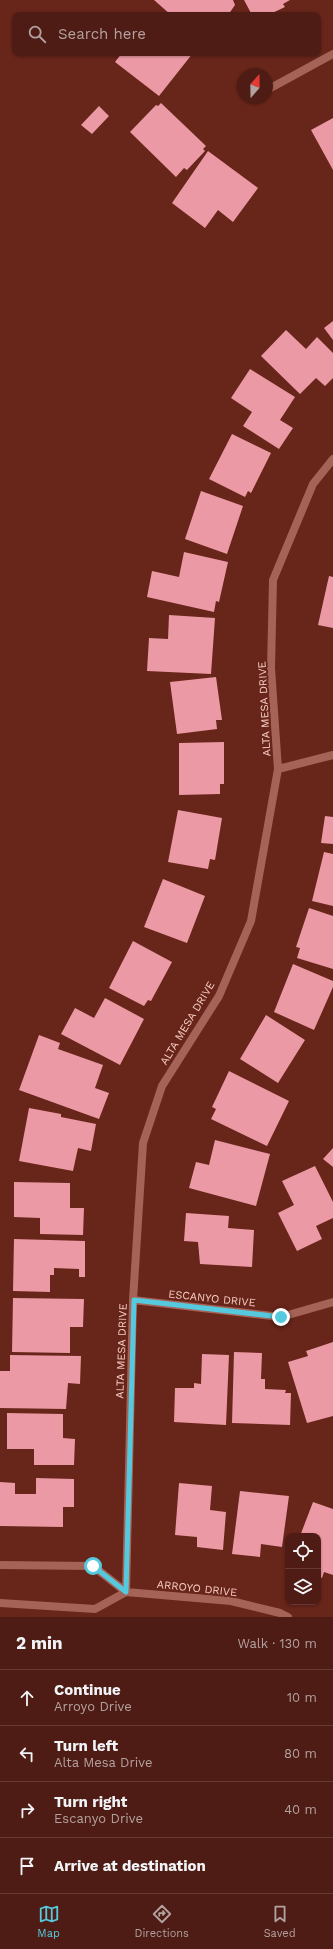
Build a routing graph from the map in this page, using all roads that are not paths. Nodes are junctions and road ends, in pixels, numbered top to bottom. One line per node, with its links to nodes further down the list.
1 (333, 54): 2 (street)
2 (273, 87)
3 (333, 459): 5 (street, ALTA MESA DRIVE)
4 (333, 755): 5 (street)
5 (278, 769): 6 (street, ALTA MESA DRIVE)
6 (134, 1300): 7 (street, ESCANYO DRIVE); 9 (street, ALTA MESA DRIVE)
7 (333, 1302)
8 (0, 1565): 9 (street)
9 (126, 1592): 10 (street); 11 (street, ARROYO DRIVE)
10 (0, 1603)
11 (288, 1617)

